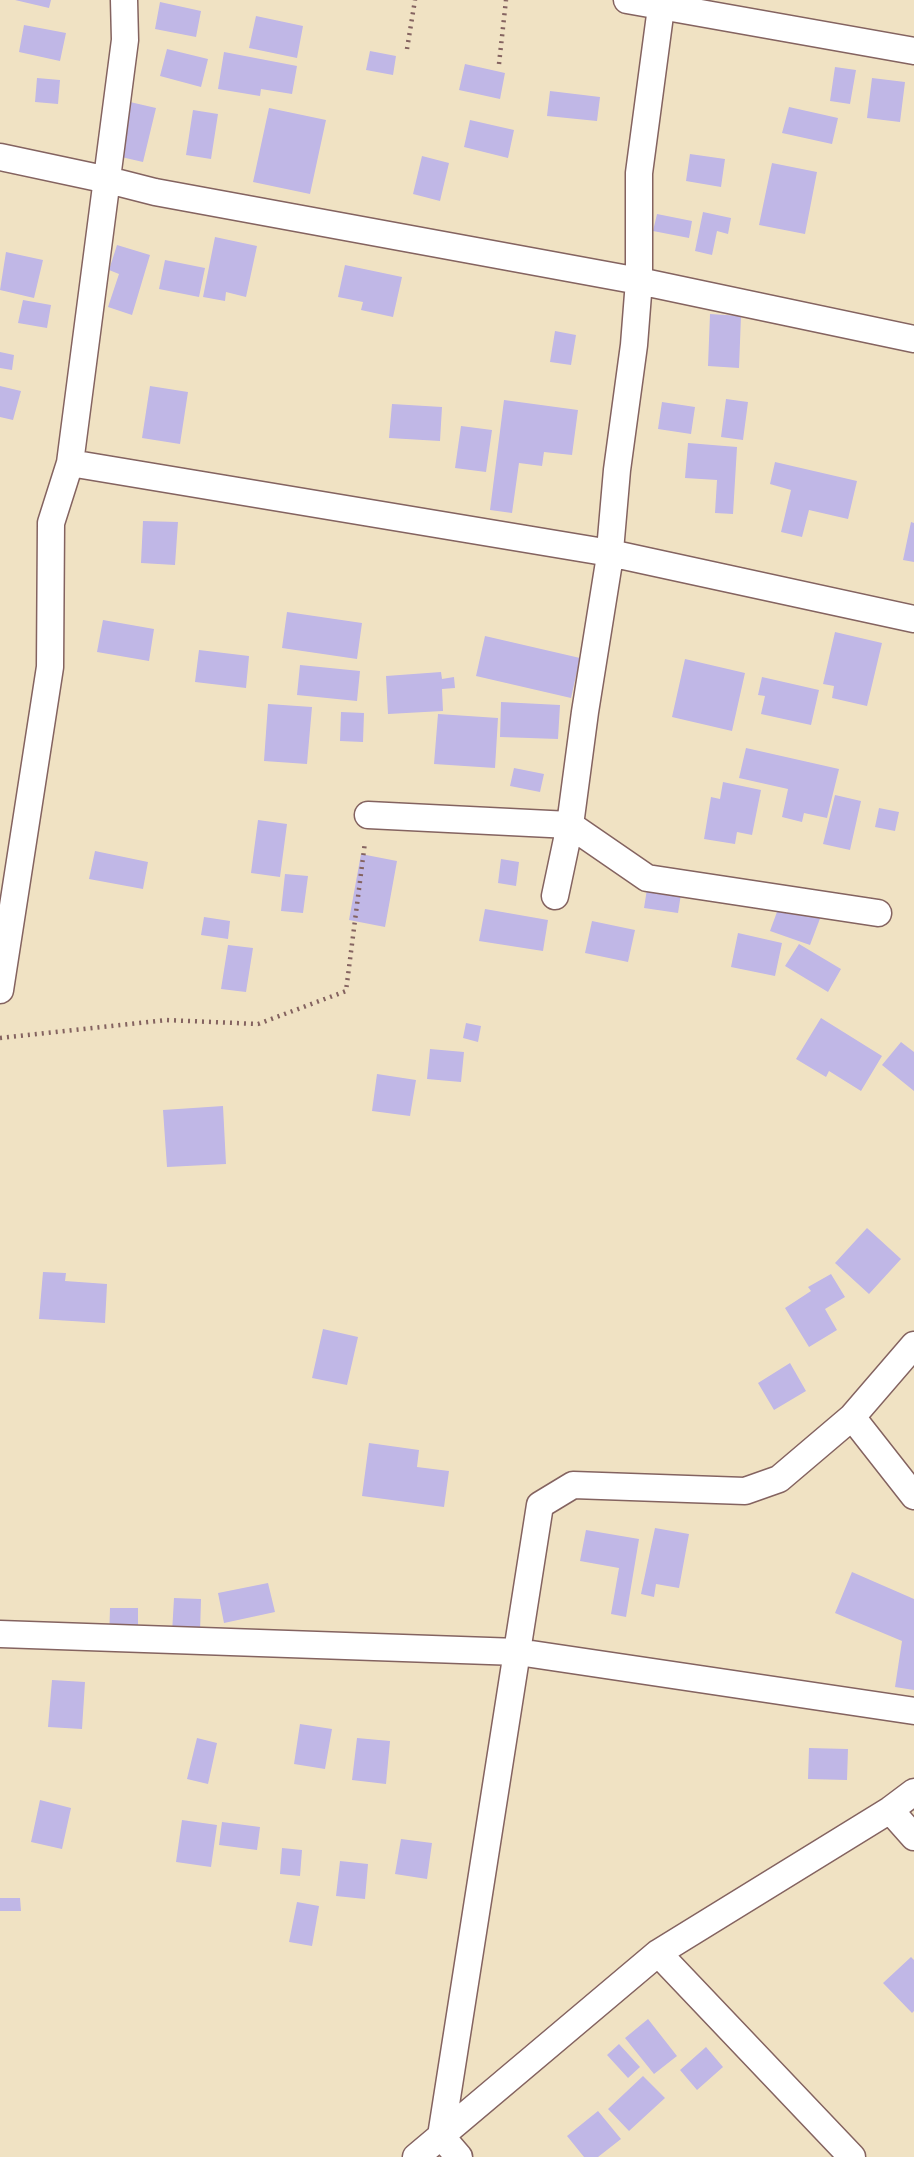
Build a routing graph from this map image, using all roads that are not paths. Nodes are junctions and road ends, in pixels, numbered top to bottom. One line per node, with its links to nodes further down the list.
1 (124, 0): 6 (street)
2 (627, 0): 3 (street)
3 (662, 4): 4 (street); 7 (street)
4 (914, 51)
5 (0, 158): 6 (street)
6 (108, 180): 7 (street); 9 (street)
7 (639, 281): 8 (street); 10 (street)
8 (914, 339)
9 (70, 463): 10 (street); 16 (street)
10 (610, 553): 11 (street); 13 (street)
11 (914, 619)
12 (369, 815): 13 (street)
13 (570, 825): 14 (street); 15 (street)
14 (555, 896)
15 (878, 913)
16 (0, 990)
17 (914, 1345): 18 (street)
18 (852, 1417): 19 (street); 21 (street)
19 (914, 1496)
20 (0, 1634): 21 (street)
21 (518, 1652): 22 (street); 27 (street)
22 (914, 1711)
23 (914, 1792): 24 (street)
24 (890, 1810): 25 (street); 26 (street)
25 (914, 1837)
26 (658, 1953): 27 (street); 30 (street)
27 (441, 2136): 28 (street); 29 (street)
28 (416, 2157)
29 (459, 2157)
30 (852, 2157)

